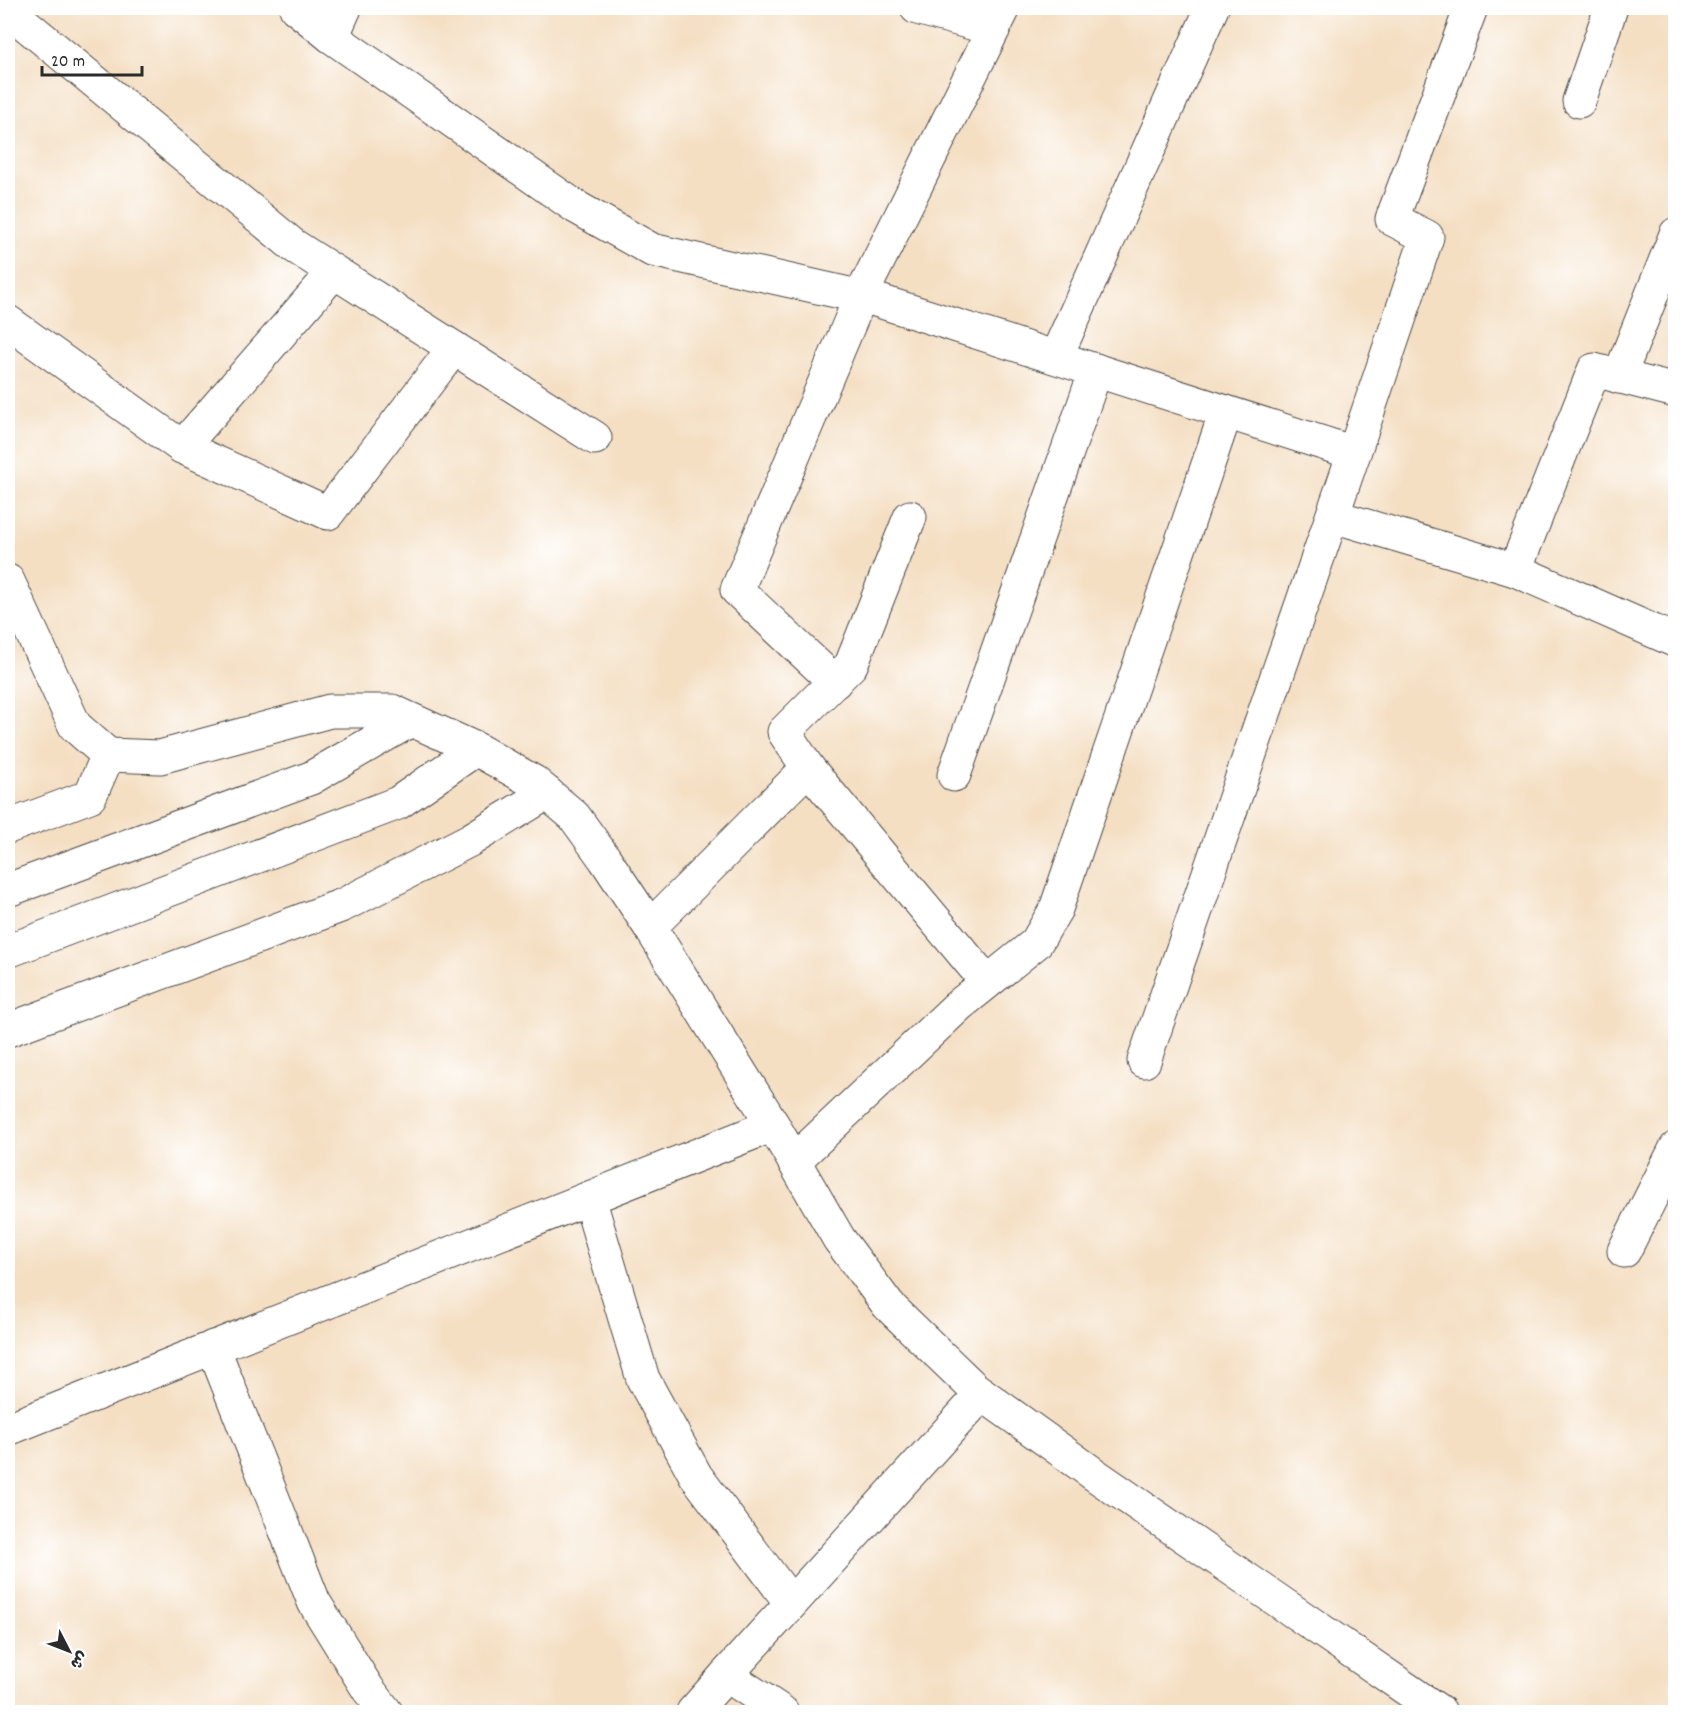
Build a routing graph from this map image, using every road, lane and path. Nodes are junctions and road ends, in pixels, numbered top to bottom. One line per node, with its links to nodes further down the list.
1 (296, 8): 9 (street)
2 (345, 8): 9 (street)
3 (917, 8): 8 (street)
4 (1212, 8): 16 (street)
5 (1471, 8): 23 (street)
6 (1611, 8): 10 (street)
7 (8, 10): 12 (street)
8 (998, 18): 13 (street)
9 (332, 37): 13 (street)
10 (1579, 101)
11 (1676, 234): 18 (street)
12 (334, 272): 15 (street); 22 (street)
13 (861, 296): 16 (street); 29 (street)
14 (8, 322): 22 (street)
15 (454, 348): 21 (street); 22 (street)
16 (1056, 357): 17 (street)
17 (1096, 370): 20 (street); 34 (street)
18 (1619, 377): 19 (street); 26 (street)
19 (1676, 391)
20 (1226, 412): 23 (street); 40 (street)
21 (595, 438)
22 (182, 447)
23 (1354, 453): 24 (street)
24 (1333, 516): 26 (street); 42 (street)
25 (910, 517): 29 (street)
26 (1515, 570): 28 (street)
27 (8, 581): 32 (street)
28 (1676, 641)
29 (835, 682): 33 (street)
30 (411, 720): 31 (street); 32 (street); 37 (street)
31 (476, 749): 35 (street); 39 (street)
32 (108, 755): 36 (street)
33 (808, 768): 38 (street); 40 (street)
34 (954, 775)
35 (547, 793): 38 (street); 41 (street)
36 (8, 826)
37 (8, 890)
38 (650, 927): 43 (street)
39 (8, 951)
40 (987, 982): 45 (street)
41 (8, 1029)
42 (1144, 1061)
43 (773, 1125): 45 (street); 46 (street)
44 (1676, 1148): 47 (street)
45 (795, 1160): 49 (street)
46 (589, 1198): 48 (street); 51 (street)
47 (1624, 1251)
48 (213, 1347): 50 (street); 53 (street)
49 (982, 1394): 51 (street); 56 (street)
50 (8, 1429)
51 (791, 1603): 52 (street)
52 (726, 1675): 54 (street); 55 (street)
53 (386, 1713)
54 (693, 1713)
55 (782, 1713)
56 (1440, 1713)

